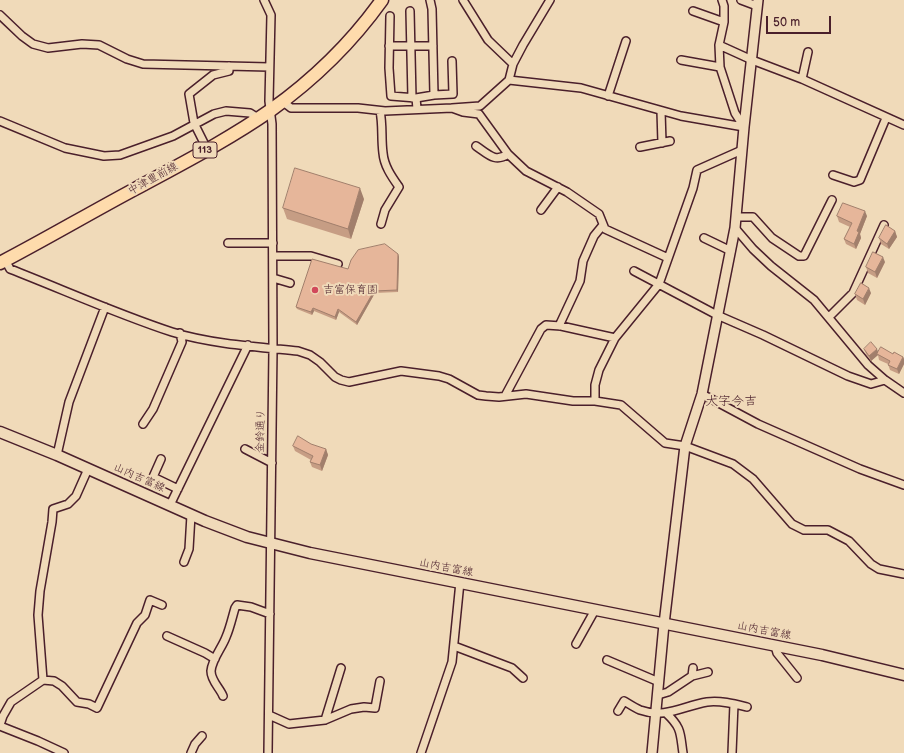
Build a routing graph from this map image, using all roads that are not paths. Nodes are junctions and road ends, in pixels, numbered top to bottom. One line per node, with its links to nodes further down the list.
1 (264, 0): 25 (street, 金鈴通り)
2 (382, 0): 32 (main road, 中津豊前線 / 113)
3 (430, 0): 18 (street)
4 (463, 0): 23 (street)
5 (550, 0): 23 (street)
6 (722, 0): 13 (street)
7 (741, 0): 8 (street)
8 (757, 3): 21 (street)
9 (410, 11): 17 (street)
10 (693, 11): 13 (street)
11 (0, 15): 24 (street)
12 (390, 16): 16 (street)
13 (724, 22): 15 (street)
14 (626, 41): 30 (street)
15 (719, 44): 21 (street); 26 (street)
16 (389, 46): 17 (street); 31 (street)
17 (411, 46): 18 (street); 31 (street)
18 (433, 46): 29 (street)
19 (808, 52): 27 (street)
20 (682, 60): 26 (street)
21 (752, 60): 27 (street); 43 (street)
22 (452, 61): 29 (street)
23 (513, 64): 28 (street)
24 (229, 66): 25 (street); 41 (street)
25 (269, 67): 35 (street, 金鈴通り)
26 (720, 67): 43 (street)
27 (802, 79): 39 (street)
28 (509, 80): 30 (street); 33 (street)
29 (434, 95): 31 (street)
30 (608, 96): 37 (street)
31 (414, 98): 34 (street)
32 (282, 101): 35 (main road, 中津豊前線 / 113); 36 (street)
33 (452, 108): 34 (street); 48 (street)
34 (417, 109): 36 (street)
35 (270, 110): 38 (main road, 中津豊前線 / 113); 60 (street, 金鈴通り)
36 (380, 111): 54 (street)
37 (661, 111): 43 (street); 45 (street)
38 (258, 118): 41 (street); 46 (main road, 中津豊前線 / 113)
39 (886, 118): 42 (street); 49 (street)
40 (0, 121): 41 (street)
41 (194, 123): 46 (street)
42 (904, 125)
43 (744, 127): 47 (street)
44 (476, 146): 48 (street)
45 (640, 148)
46 (208, 149): 64 (main road, 中津豊前線 / 113)
47 (742, 150): 53 (street); 63 (street)
48 (508, 154): 50 (street)
49 (833, 175)
50 (558, 187): 52 (street); 55 (street)
51 (832, 200): 53 (street)
52 (541, 210)
53 (736, 217): 57 (street)
54 (381, 224)
55 (603, 225): 63 (street); 73 (street)
56 (884, 225): 72 (street)
57 (735, 228): 61 (street); 72 (street)
58 (704, 238): 61 (street)
59 (228, 243): 60 (street)
60 (273, 243): 62 (street, 金鈴通り)
61 (731, 251): 71 (street)
62 (273, 256): 65 (street); 67 (street, 金鈴通り)
63 (668, 258): 69 (street)
64 (2, 262): 70 (street)
65 (338, 264)
66 (634, 271): 69 (street)
67 (273, 278): 68 (street); 77 (street, 金鈴通り)
68 (290, 283)
69 (659, 284): 71 (street); 75 (street)
70 (105, 307): 74 (street); 87 (street)
71 (717, 315): 78 (street); 80 (street)
72 (829, 317): 78 (street)
73 (559, 326): 75 (street); 81 (street)
74 (180, 333): 76 (street); 83 (street)
75 (615, 338): 82 (street)
76 (248, 345): 77 (street); 92 (street)
77 (273, 349): 81 (street); 89 (street, 金鈴通り)
78 (885, 380): 79 (street)
79 (904, 393)
80 (702, 394): 85 (street); 91 (street)
81 (505, 396): 82 (street)
82 (596, 401): 85 (street)
83 (143, 424)
84 (0, 432): 87 (main road, 山内吉富線)
85 (685, 446): 97 (street); 102 (street)
86 (245, 449): 89 (street)
87 (57, 455): 90 (main road, 山内吉富線)
88 (161, 459): 92 (street)
89 (272, 463): 95 (street, 金鈴通り)
90 (88, 469): 93 (main road, 山内吉富線); 116 (street)
91 (904, 485)
92 (178, 489): 93 (street)
93 (170, 505): 94 (main road, 山内吉富線)
94 (191, 515): 95 (main road, 山内吉富線); 96 (street)
95 (271, 543): 98 (main road, 山内吉富線); 101 (street, 金鈴通り)
96 (184, 562)
97 (904, 574)
98 (460, 582): 100 (main road, 山内吉富線); 105 (street)
99 (162, 605): 116 (street)
100 (594, 610): 102 (main road, 山内吉富線); 104 (street)
101 (270, 614): 107 (street); 126 (street, 金鈴通り)
102 (664, 624): 106 (main road, 山内吉富線); 118 (street)
103 (167, 636): 107 (street)
104 (576, 644)
105 (454, 646): 114 (street); 133 (street)
106 (775, 646): 112 (main road, 山内吉富線); 115 (street)
107 (215, 659): 120 (street)
108 (607, 660): 118 (street)
109 (341, 668): 127 (street)
110 (693, 668): 113 (street)
111 (708, 672): 113 (street)
112 (904, 675)
113 (692, 676): 119 (street)
114 (523, 678)
115 (797, 678)
116 (43, 680): 128 (street)
117 (380, 681): 127 (street)
118 (659, 682): 119 (street)
119 (658, 695): 124 (street)
120 (223, 696)
121 (734, 704): 122 (street); 125 (street); 136 (street)
122 (747, 706)
123 (618, 711): 124 (street)
124 (656, 713): 125 (street); 134 (street)
125 (666, 713): 135 (street)
126 (268, 715): 127 (street); 132 (street, 金鈴通り)
127 (325, 720)
128 (0, 725): 130 (street)
129 (202, 736): 131 (street)
130 (64, 753)
131 (191, 753)
132 (268, 753)
133 (421, 753)
134 (652, 753)
135 (683, 753)
136 (732, 753)

